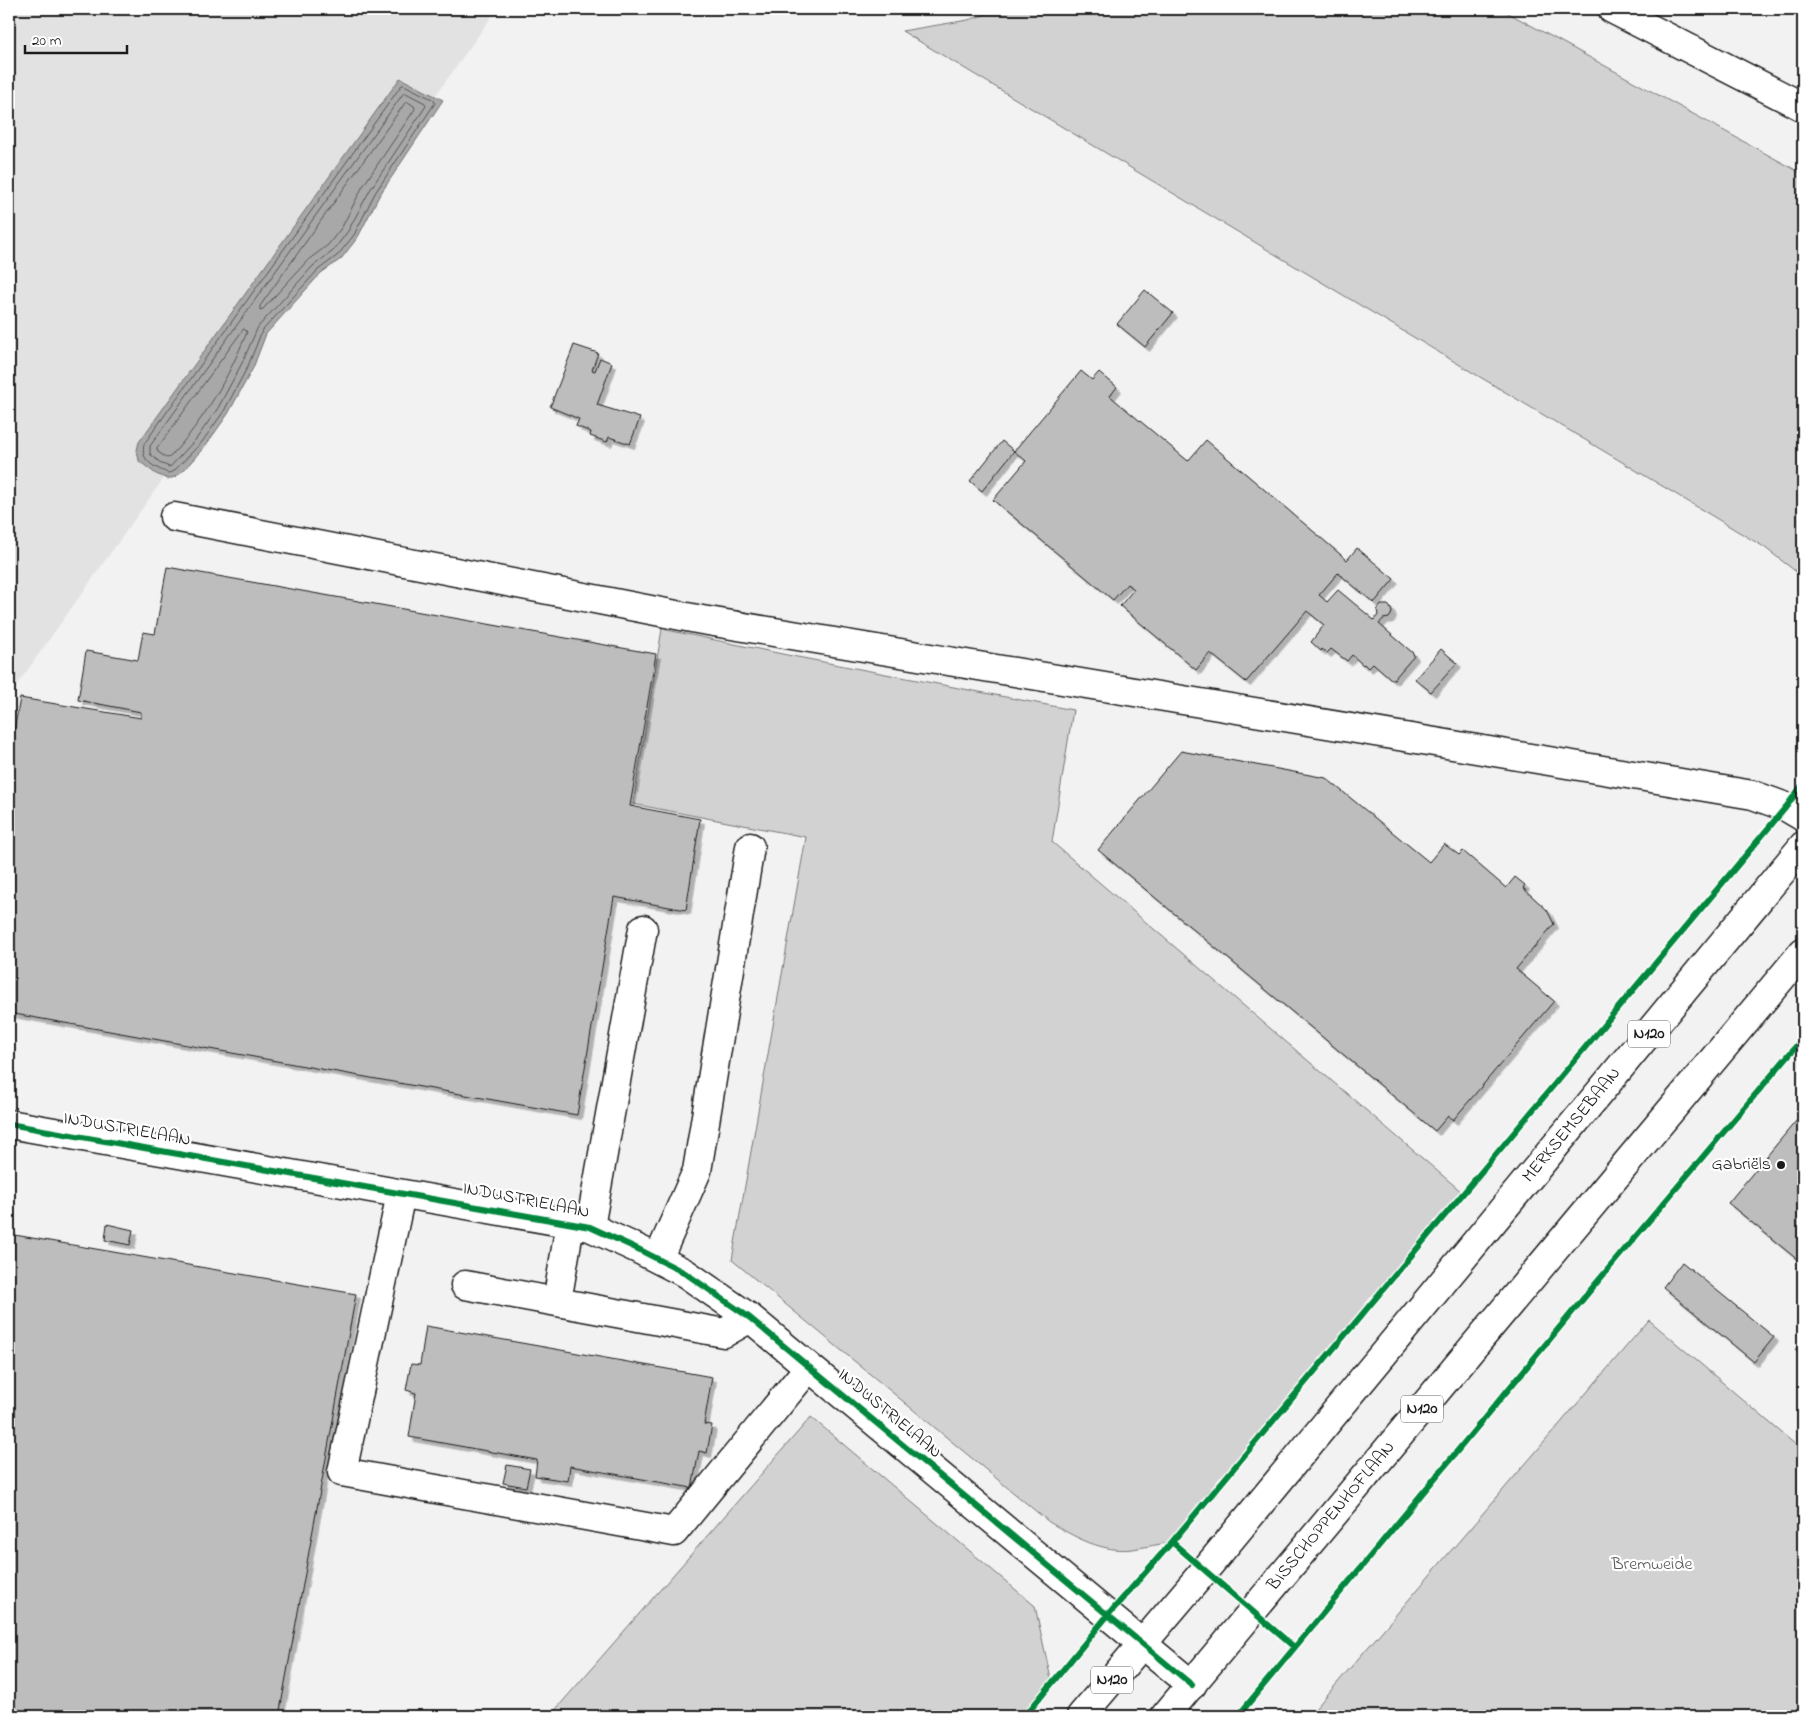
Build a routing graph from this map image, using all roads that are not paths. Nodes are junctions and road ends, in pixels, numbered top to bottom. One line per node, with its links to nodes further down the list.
1 (1612, 9): 2 (main road)
2 (1803, 107)
3 (174, 517): 4 (main road)
4 (1803, 817)
5 (1803, 846): 17 (main road, MERKSEMSEBAAN / N120)
6 (750, 847): 12 (main road)
7 (643, 929): 11 (main road)
8 (1803, 952): 18 (main road, BISSCHOPPENHOFLAAN / N120)
9 (9, 1124): 10 (main road, INDUSTRIELAAN)
10 (401, 1194): 11 (main road, INDUSTRIELAAN); 16 (main road)
11 (580, 1226): 12 (main road, INDUSTRIELAAN); 14 (main road)
12 (658, 1259): 15 (main road, INDUSTRIELAAN)
13 (465, 1285): 14 (main road)
14 (557, 1302): 15 (main road)
15 (750, 1318): 16 (main road, INDUSTRIELAAN)
16 (809, 1367): 17 (main road, INDUSTRIELAAN)
17 (1142, 1644): 18 (main road, INDUSTRIELAAN); 19 (main road, N120)
18 (1192, 1685): 20 (main road, BISSCHOPPENHOFLAAN / N120)
19 (1081, 1716)
20 (1165, 1716)

